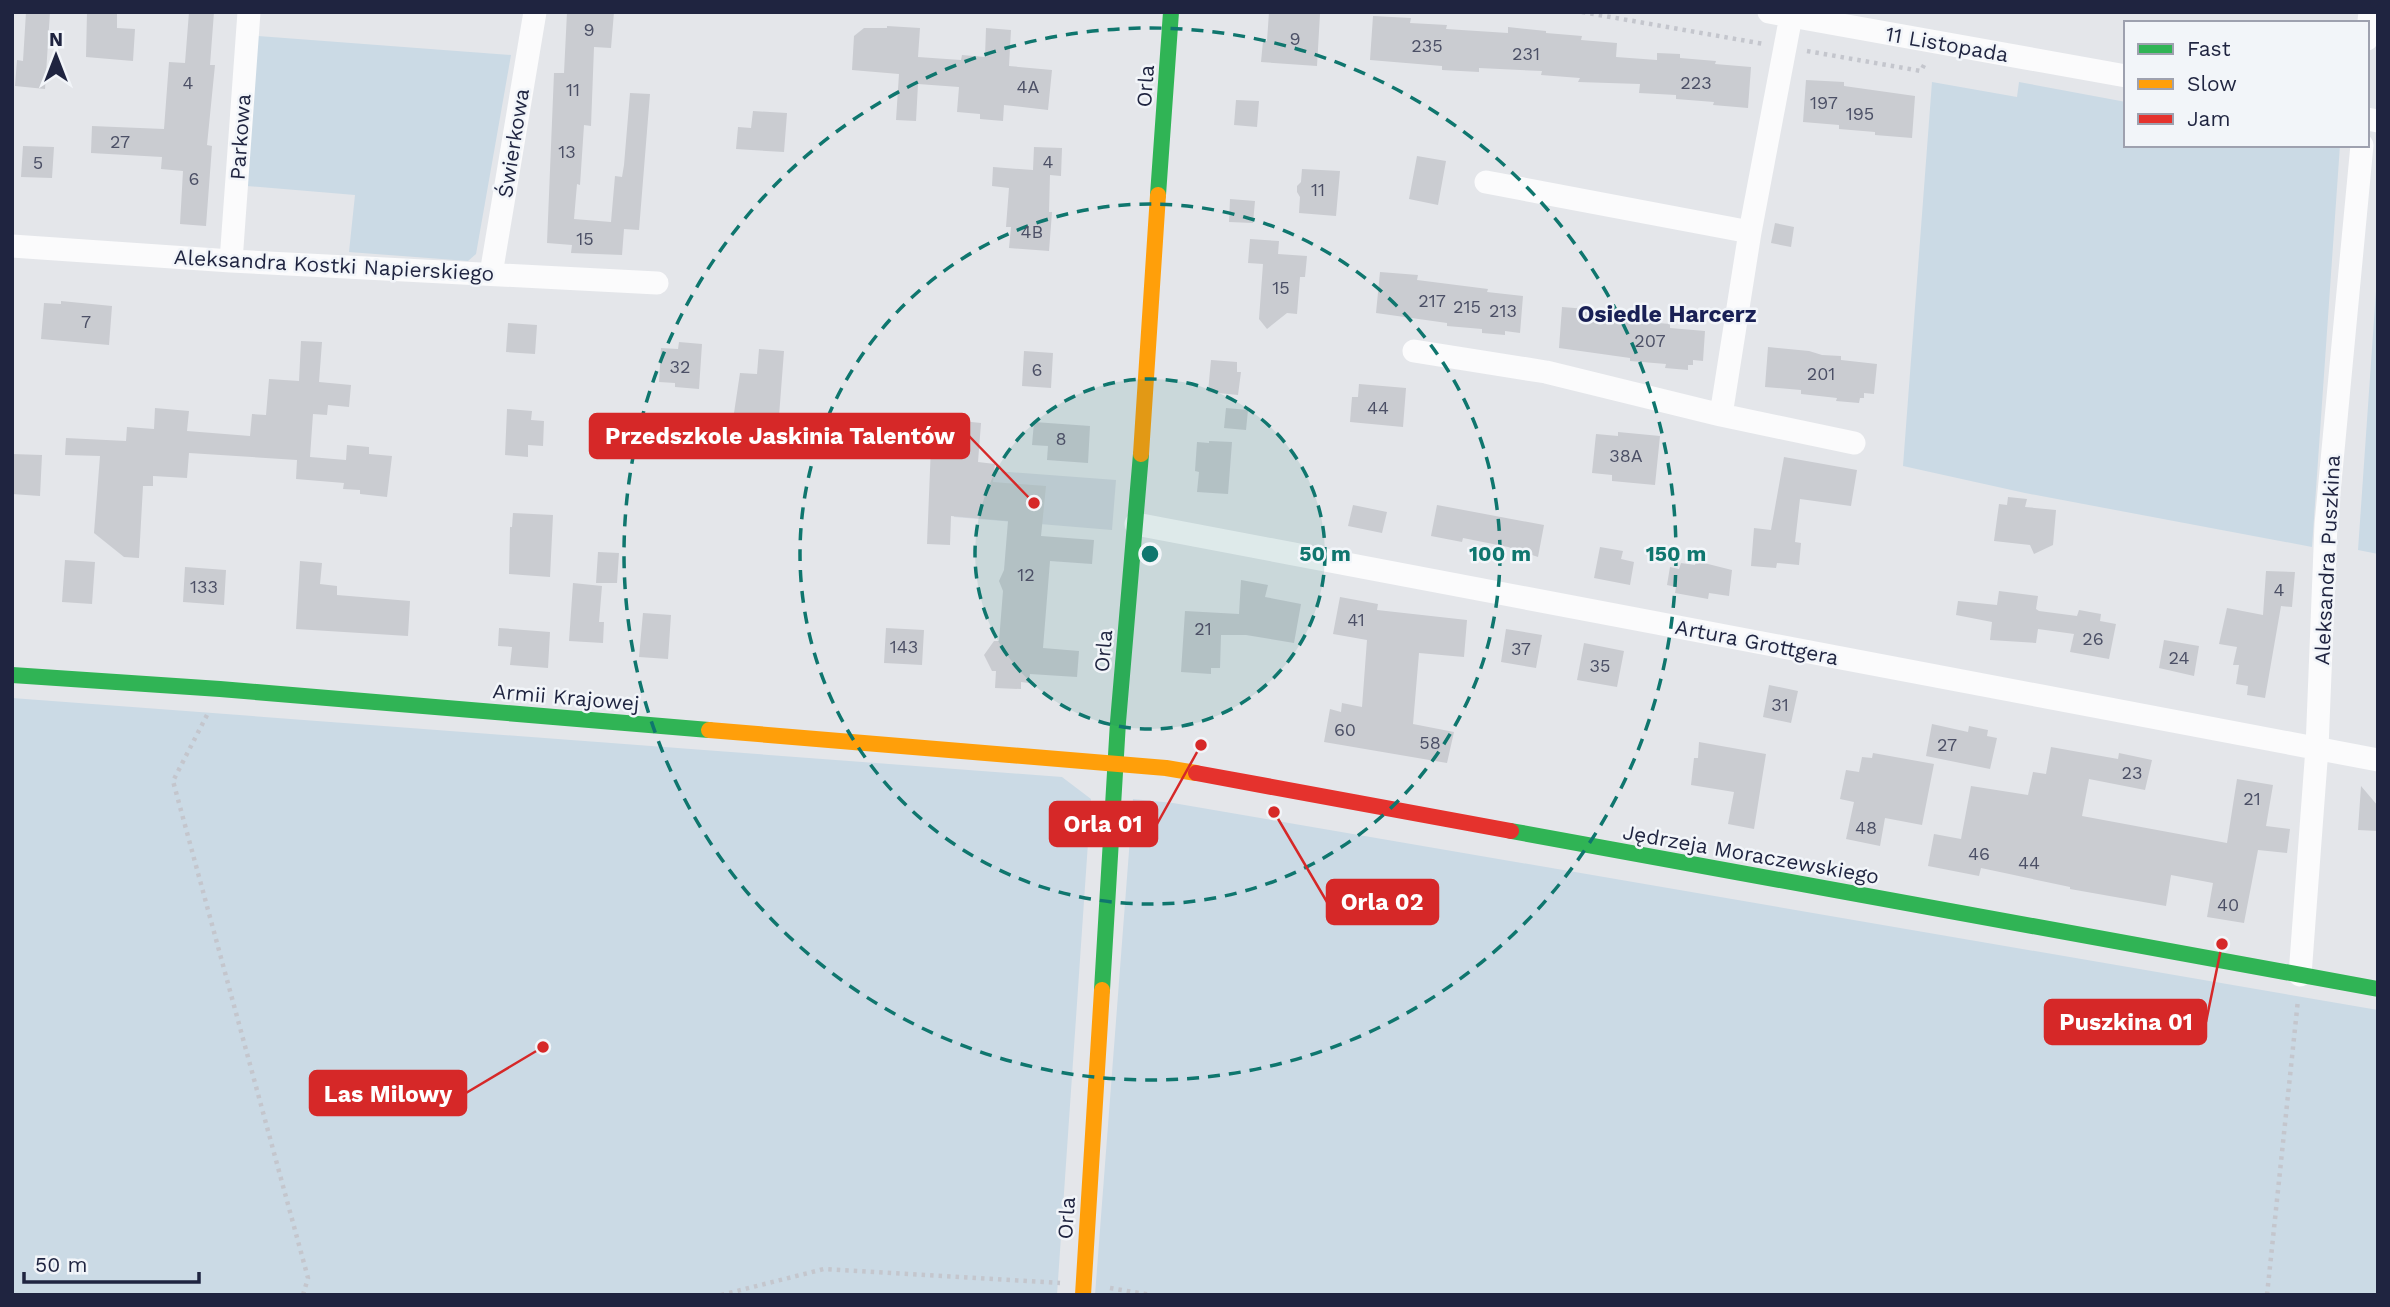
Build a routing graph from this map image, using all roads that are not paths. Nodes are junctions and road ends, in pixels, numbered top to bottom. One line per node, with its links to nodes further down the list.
1 (249, 12): 10 (street, Parkowa)
2 (535, 12): 11 (street, Świerkowa)
3 (1171, 12): 16 (street, Orla)
4 (1780, 14): 5 (street, 11 Listopada); 8 (street)
5 (2124, 76)
6 (2362, 147): 18 (street, Aleksandra Puszkina)
7 (1486, 182): 8 (street)
8 (1750, 232): 14 (street)
9 (12, 246): 10 (street, Aleksandra Kostki Napierskiego)
10 (231, 261): 11 (street, Aleksandra Kostki Napierskiego)
11 (491, 274): 12 (street, Aleksandra Kostki Napierskiego)
12 (657, 283)
13 (1414, 351): 14 (street)
14 (1721, 415): 15 (street)
15 (1854, 443)
16 (1136, 524): 18 (street, Artura Grottgera); 20 (street, Orla)
17 (12, 675): 20 (street, Armii Krajowej)
18 (2317, 748): 19 (street, Artura Grottgera); 21 (street, Aleksandra Puszkina)
19 (2378, 760)
20 (1115, 763): 21 (street, Jędrzeja Moraczewskiego); 23 (street, Orla)
21 (2300, 975): 22 (street, Jędrzeja Moraczewskiego)
22 (2378, 989)
23 (1083, 1289)

